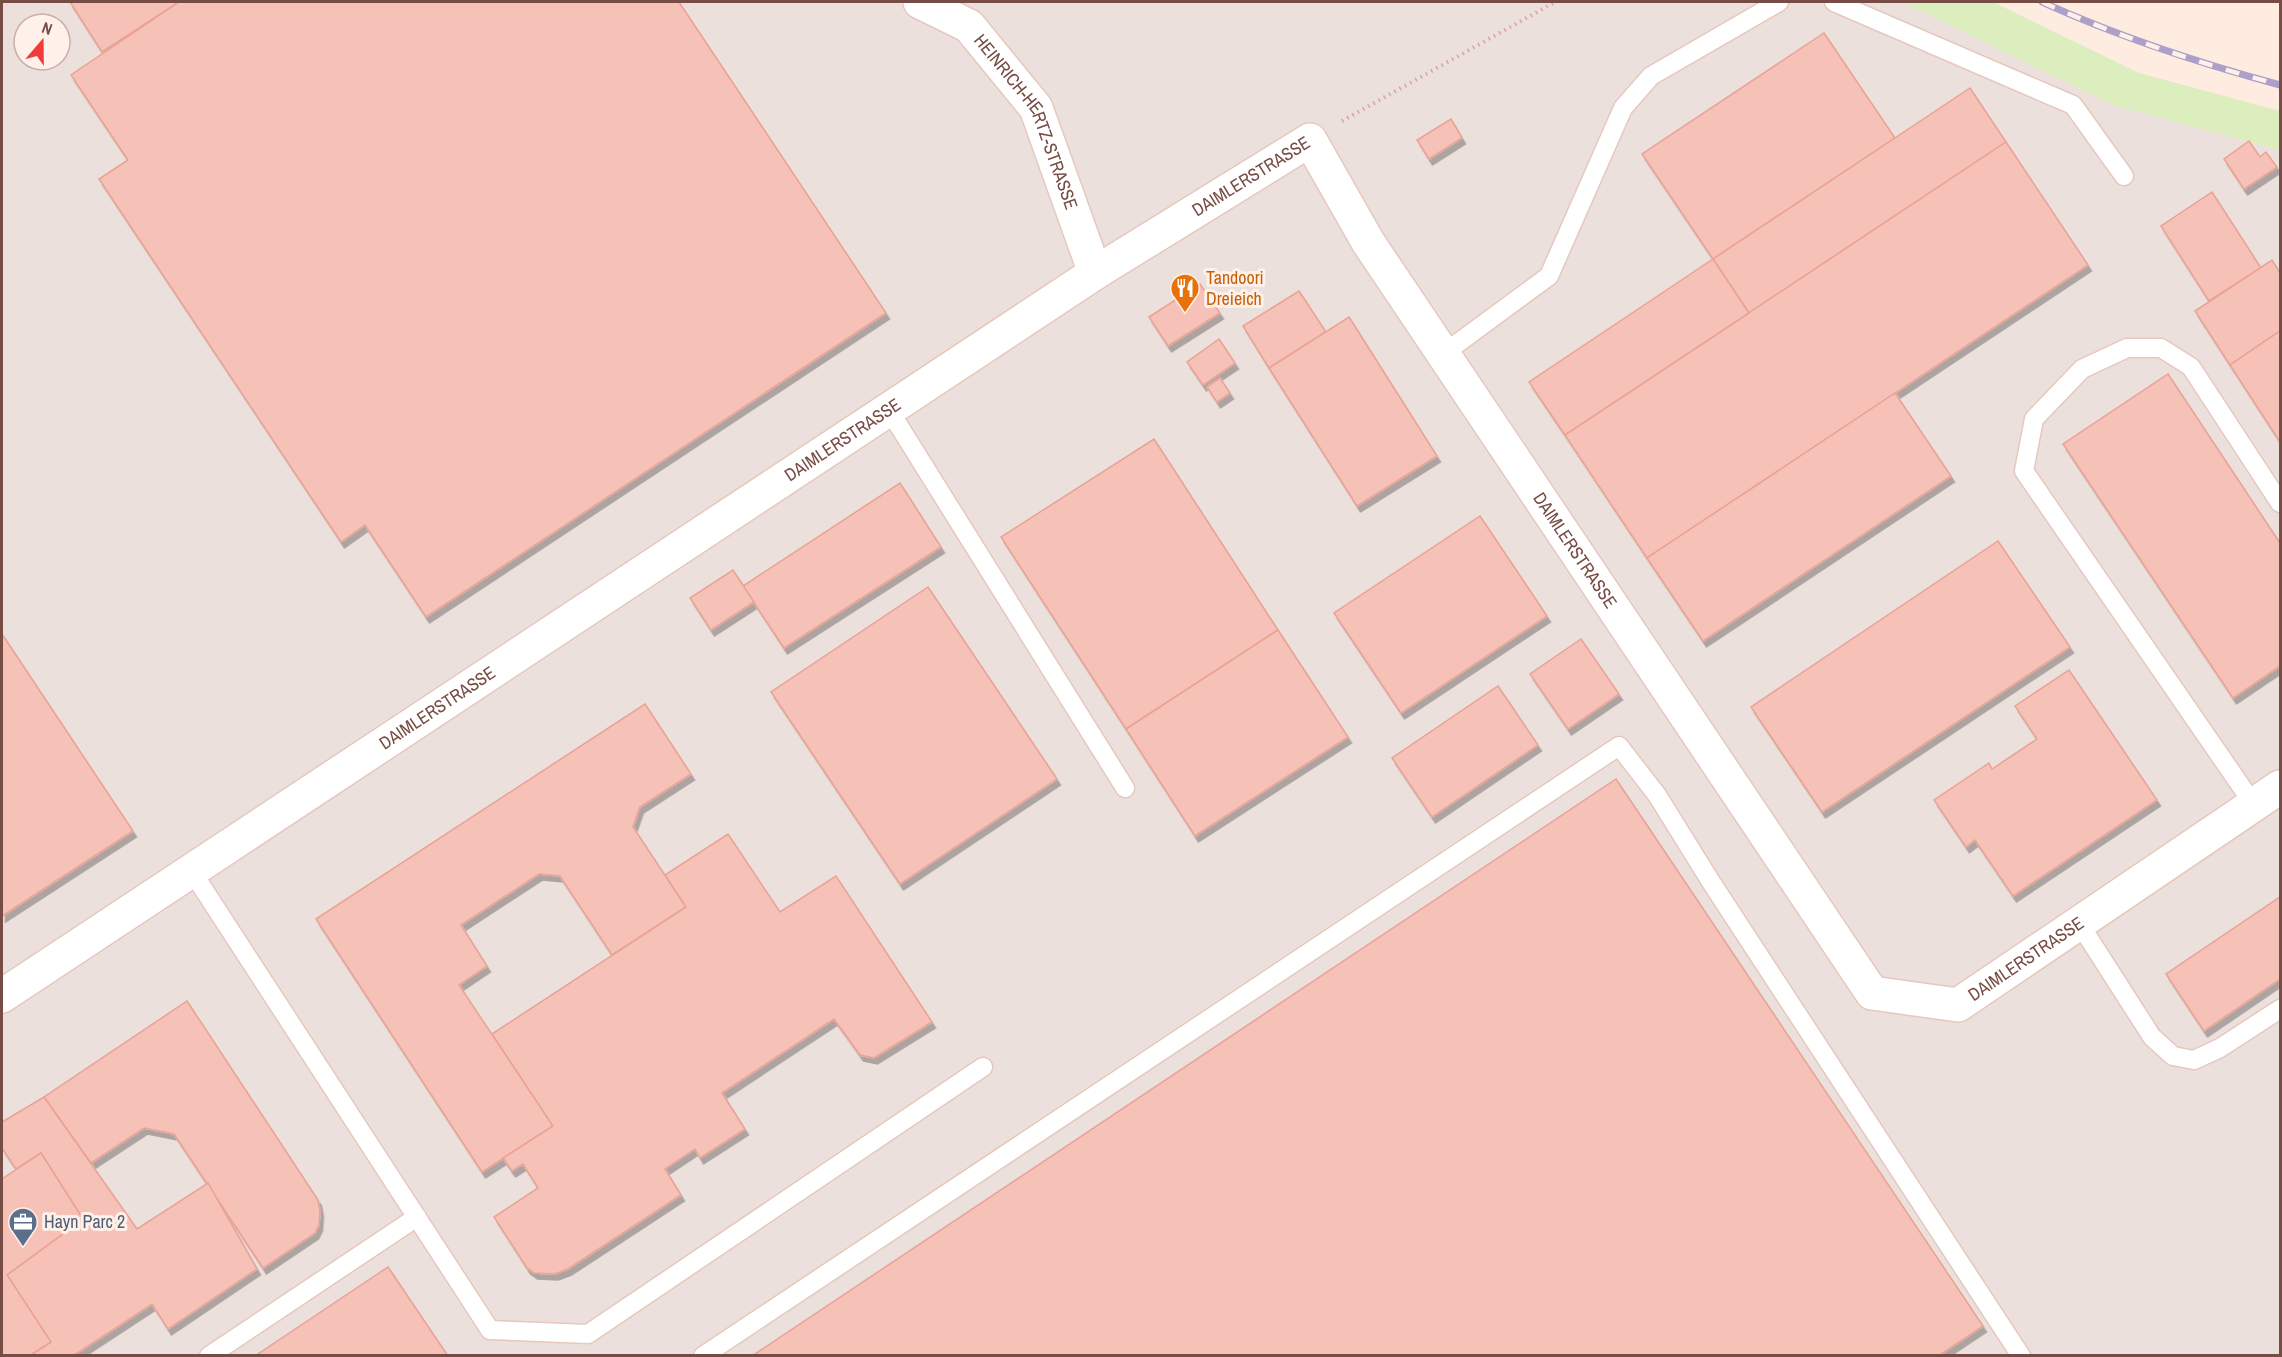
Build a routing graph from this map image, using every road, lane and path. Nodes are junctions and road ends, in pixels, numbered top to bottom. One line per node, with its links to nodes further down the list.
1 (920, 2): 7 (street, HEINRICH-HERTZ-STRASSE)
2 (1555, 2): 5 (path)
3 (1779, 2): 8 (lane)
4 (1834, 2): 6 (lane)
5 (1310, 140): 7 (street, DAIMLERSTRASSE); 8 (street, DAIMLERSTRASSE)
6 (2124, 176)
7 (1095, 273): 9 (street, DAIMLERSTRASSE)
8 (1443, 354): 15 (street, DAIMLERSTRASSE)
9 (888, 410): 12 (lane); 14 (street, DAIMLERSTRASSE)
10 (2280, 503): 13 (lane)
11 (2280, 787): 13 (street, DAIMLERSTRASSE)
12 (1125, 788)
13 (2254, 805): 15 (street, DAIMLERSTRASSE)
14 (191, 870): 16 (street, DAIMLERSTRASSE); 19 (lane)
15 (2079, 923): 17 (lane)
16 (2, 996)
17 (2280, 1009)
18 (984, 1067): 19 (lane)
19 (417, 1217): 20 (lane)
20 (209, 1356)
21 (703, 1356): 22 (lane)
22 (2021, 1356)

